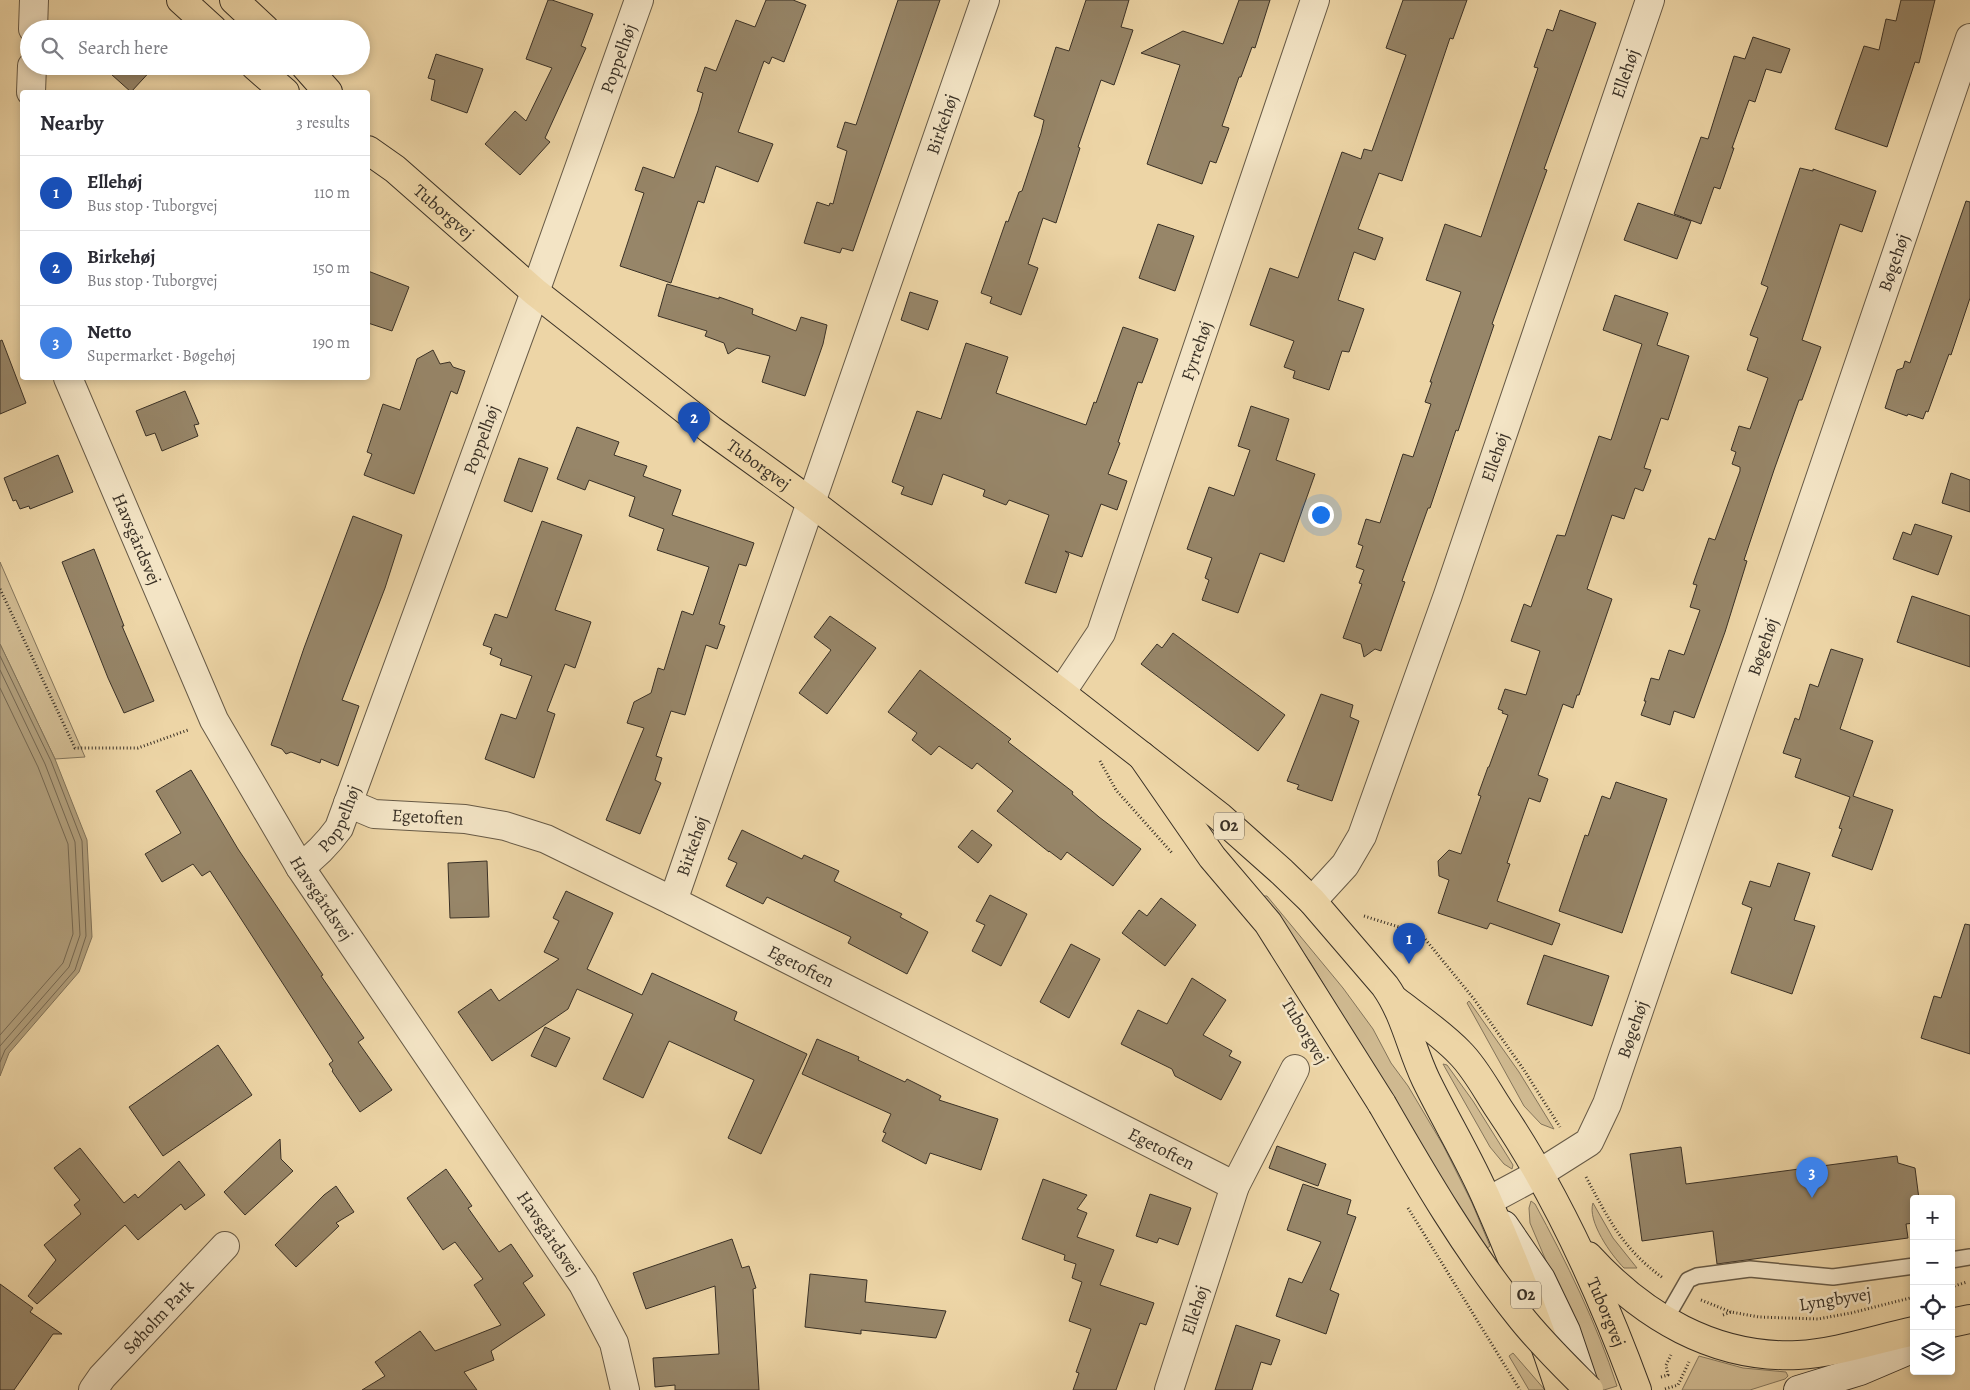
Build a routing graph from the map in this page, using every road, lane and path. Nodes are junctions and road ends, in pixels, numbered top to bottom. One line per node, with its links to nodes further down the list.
1 (34, 0): 8 (street)
2 (181, 0): 9 (main road)
3 (234, 0): 10 (main road)
4 (639, 0): 21 (street, Poppelhøj)
5 (985, 0): 23 (street, Birkehøj)
6 (1315, 0): 25 (street, Fyrrehøj)
7 (1650, 0): 33 (street, Ellehøj)
8 (33, 20)
9 (203, 20)
10 (255, 20)
11 (1970, 38): 36 (street, Bøgehøj)
12 (32, 75): 15 (street)
13 (265, 75): 16 (main road)
14 (313, 75): 17 (main road)
15 (31, 90)
16 (283, 90)
17 (326, 90)
18 (370, 140): 20 (main road, Tuborgvej / O2)
19 (370, 151): 20 (main road, Tuborgvej / O2)
20 (395, 169): 21 (main road, Tuborgvej / O2)
21 (535, 292): 23 (main road, Tuborgvej / O2); 29 (street, Poppelhøj)
22 (69, 380): 26 (street, Havsgårdsvej)
23 (812, 503): 25 (main road, Tuborgvej / O2); 32 (street, Birkehøj)
24 (0, 589): 26 (path)
25 (1061, 693): 27 (main road, Tuborgvej / O2)
26 (214, 720): 31 (street, Havsgårdsvej)
27 (1142, 756): 33 (main road, Tuborgvej / O2); 61 (main road, bridge)
28 (1098, 758): 30 (path)
29 (348, 803): 31 (street, Poppelhøj); 32 (street, Egetoften)
30 (1174, 855)
31 (300, 867): 57 (street, Havsgårdsvej)
32 (673, 901): 37 (street, Egetoften)
33 (1312, 901): 34 (main road, Tuborgvej / O2)
34 (1395, 1000): 36 (main road, Tuborgvej / O2); 38 (main road, Tuborgvej / O2)
35 (1295, 1068): 37 (street, Ellehøj)
36 (1540, 1173): 38 (street, Bøgehøj); 40 (main road, Tuborgvej / O2)
37 (1235, 1186): 58 (street, Ellehøj)
38 (1488, 1201): 60 (main road, Tuborgvej / O2); 61 (street)
39 (1406, 1205): 59 (path)
40 (1577, 1244): 50 (main road); 62 (main road, Tuborgvej / O2)
41 (225, 1246): 56 (street, Søholm Park)
42 (1970, 1257): 43 (lane)
43 (1955, 1259)
44 (1910, 1267): 47 (lane)
45 (1970, 1281): 46 (path)
46 (1955, 1286)
47 (1683, 1289): 48 (path, Lyngbyvej); 50 (lane)
48 (1910, 1298)
49 (1970, 1318): 51 (main road)
50 (1665, 1320): 54 (main road)
51 (1955, 1322)
52 (1970, 1324): 53 (street)
53 (1955, 1330)
54 (1910, 1332)
55 (1910, 1350): 63 (street)
56 (93, 1390)
57 (625, 1390)
58 (1169, 1390)
59 (1520, 1390)
60 (1560, 1390)
61 (1587, 1390)
62 (1637, 1390)
63 (1798, 1390)

